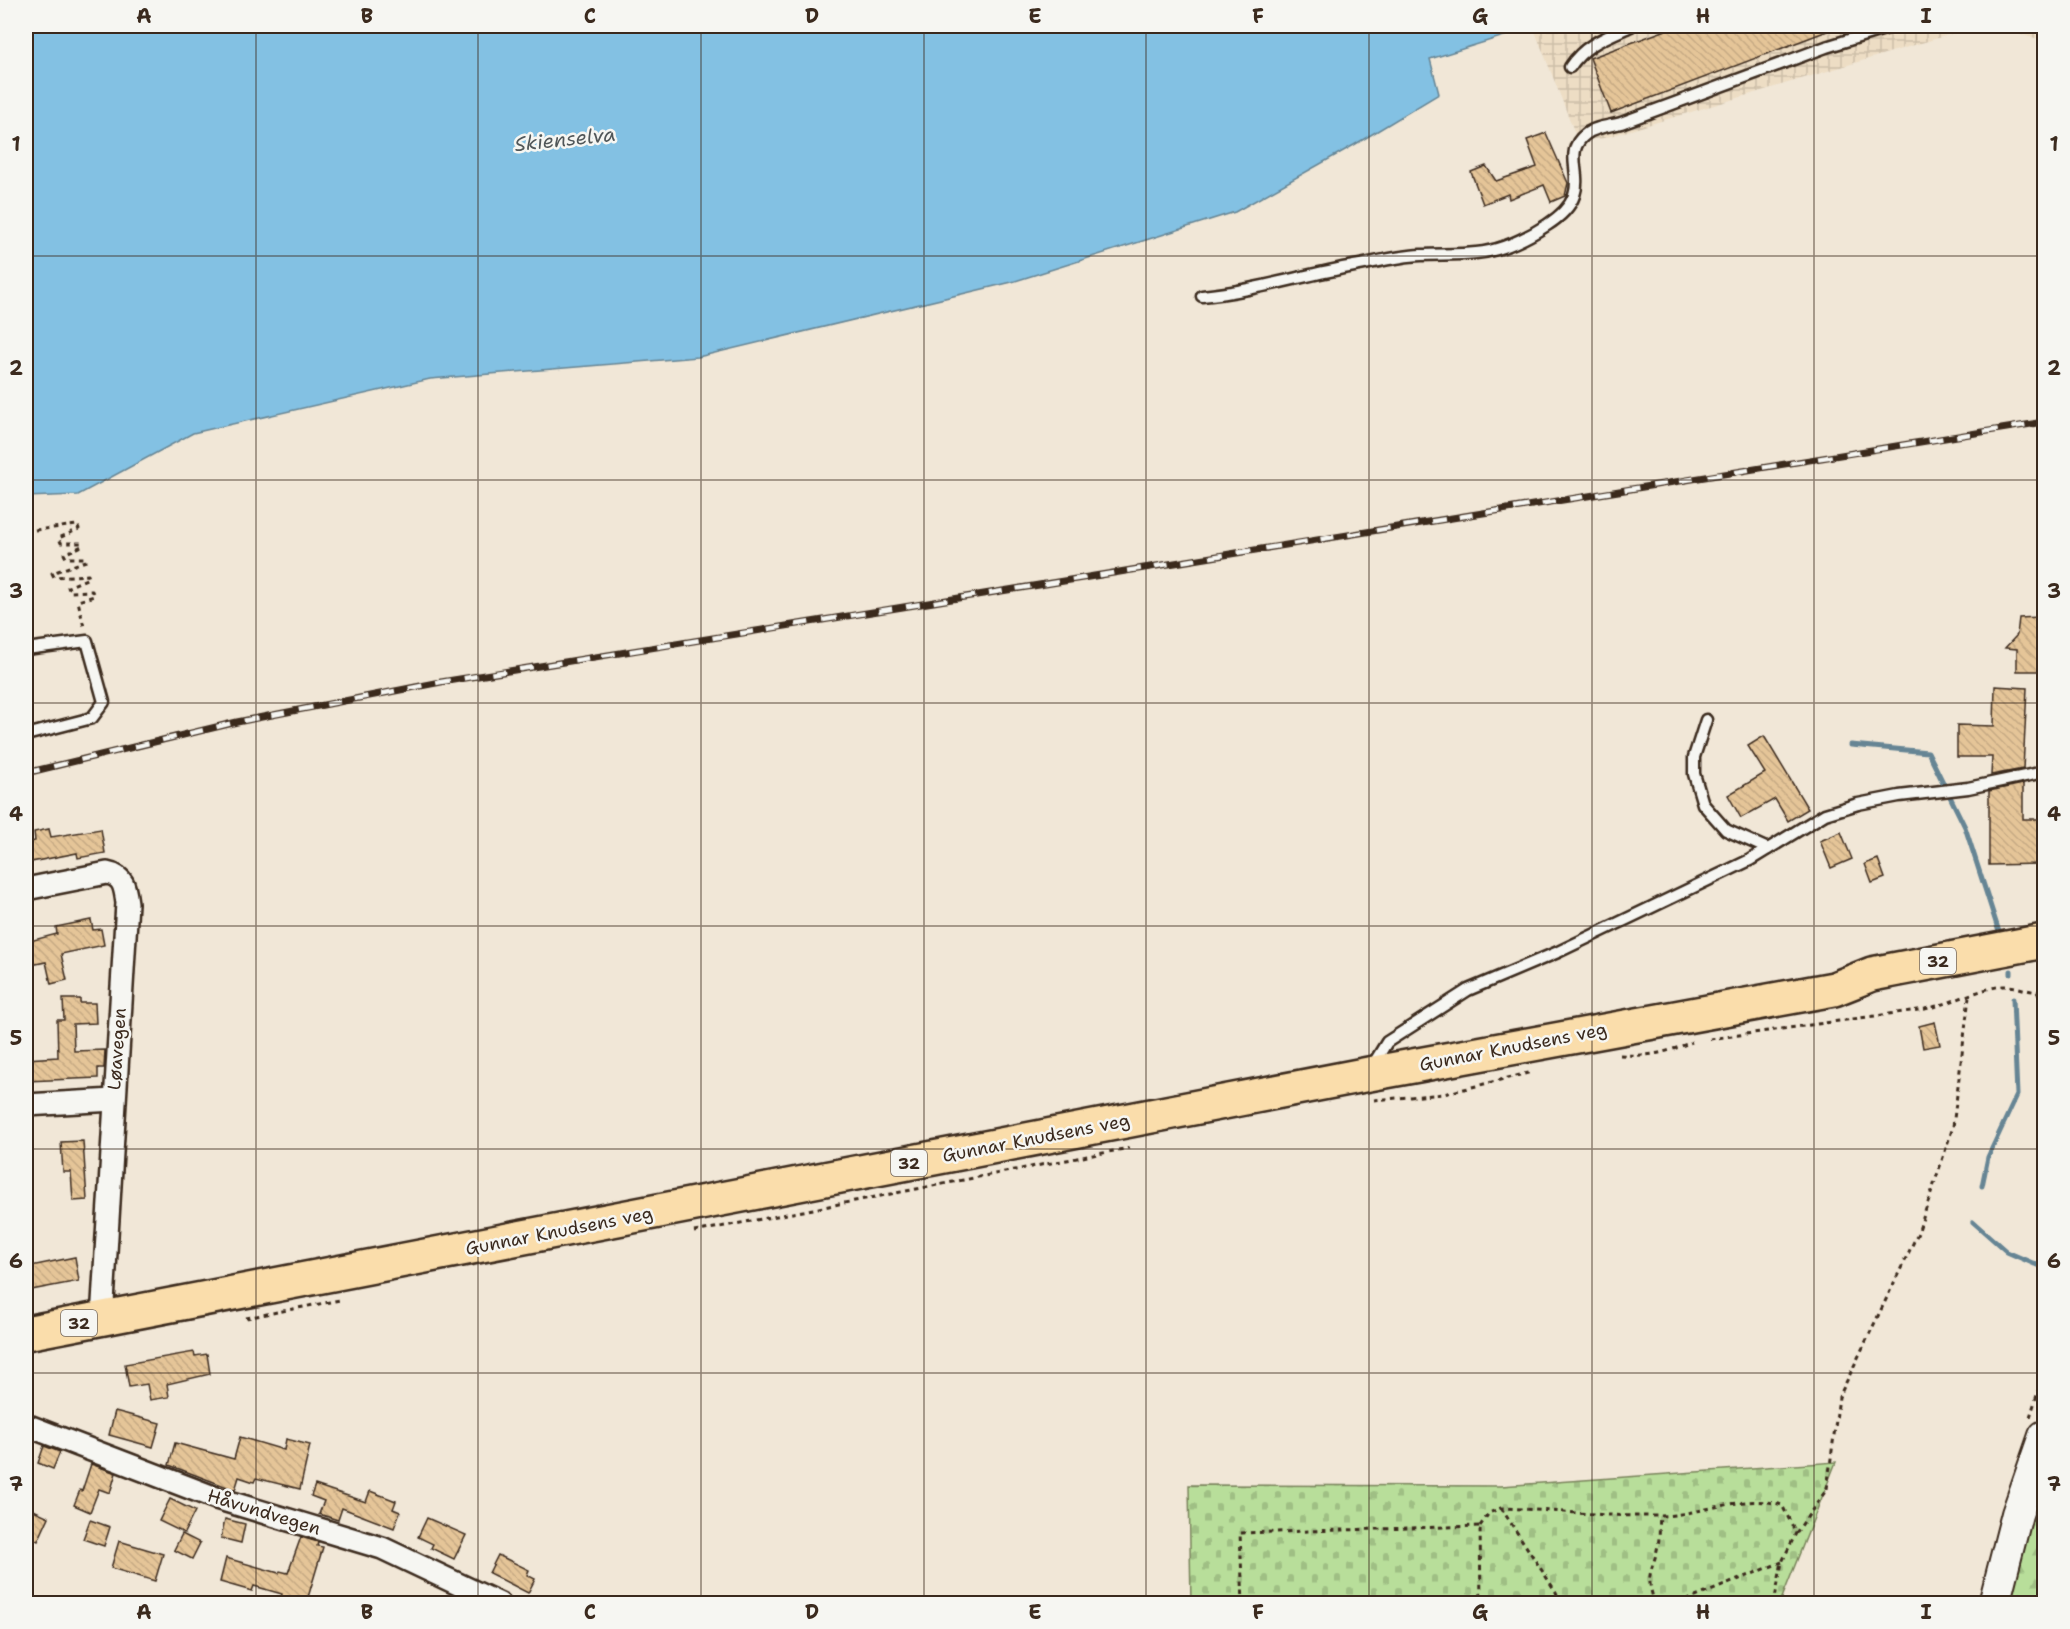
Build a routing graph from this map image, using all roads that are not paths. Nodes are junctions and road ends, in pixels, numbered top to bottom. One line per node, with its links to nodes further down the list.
1 (1631, 26): 3 (lane)
2 (1894, 26): 4 (lane)
3 (1570, 67)
4 (1202, 296)
5 (26, 649): 7 (lane)
6 (1706, 720): 9 (lane)
7 (26, 735)
8 (2044, 772): 9 (lane)
9 (1768, 849): 14 (lane)
10 (26, 889): 15 (street, Løavegen)
11 (2044, 941): 13 (main road, Gunnar Knudsens veg / 32)
12 (2041, 978): 13 (main road, Gunnar Knudsens veg / 32)
13 (1834, 988): 14 (main road, Gunnar Knudsens veg / 32)
14 (1371, 1087): 17 (main road, Gunnar Knudsens veg / 32)
15 (114, 1100): 16 (street); 17 (street, Løavegen)
16 (26, 1105)
17 (118, 1316): 18 (main road, 32)
18 (26, 1333)
19 (26, 1425): 21 (street, Håvundvegen)
20 (2044, 1436): 22 (main road)
21 (500, 1604)
22 (1994, 1604)

